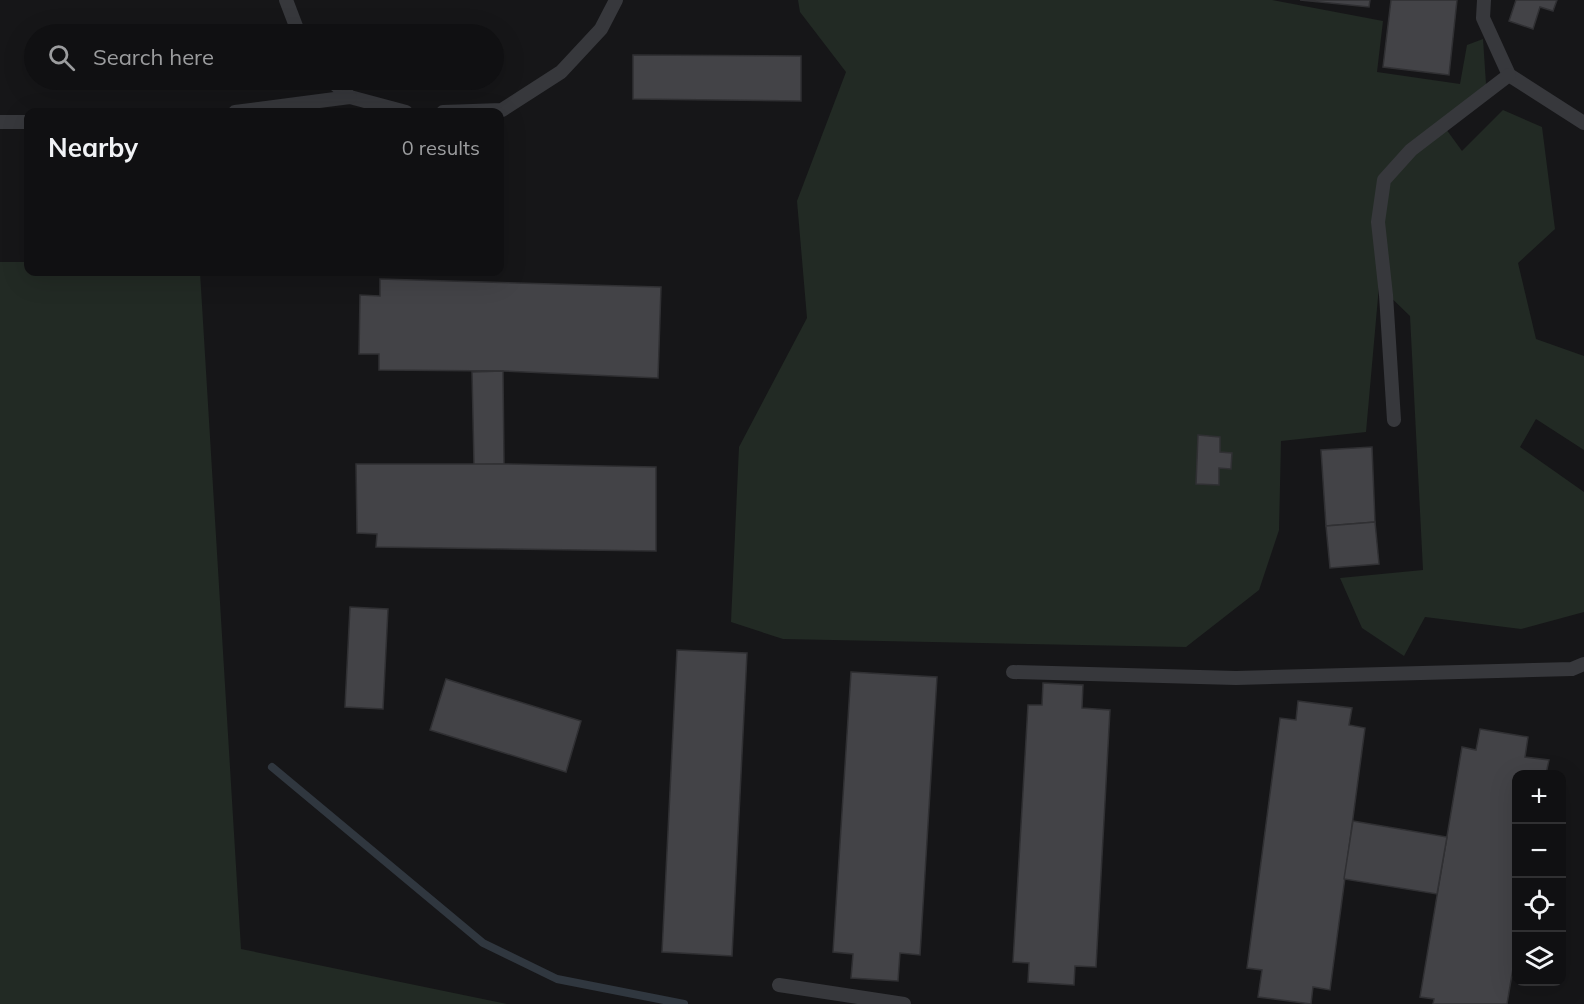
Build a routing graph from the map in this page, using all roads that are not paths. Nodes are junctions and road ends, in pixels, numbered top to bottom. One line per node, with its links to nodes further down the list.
1 (286, 0): 4 (lane)
2 (616, 0): 10 (lane)
3 (1484, 0): 5 (lane)
4 (295, 24)
5 (1509, 75): 13 (lane); 14 (lane)
6 (342, 90): 7 (lane)
7 (350, 97): 8 (lane); 9 (lane)
8 (266, 108)
9 (391, 108)
10 (504, 109)
11 (0, 122): 12 (lane)
12 (24, 122)
13 (1584, 123)
14 (1395, 420)
15 (1584, 664): 16 (lane)
16 (1013, 672)
17 (779, 985): 18 (lane)
18 (904, 1004)

